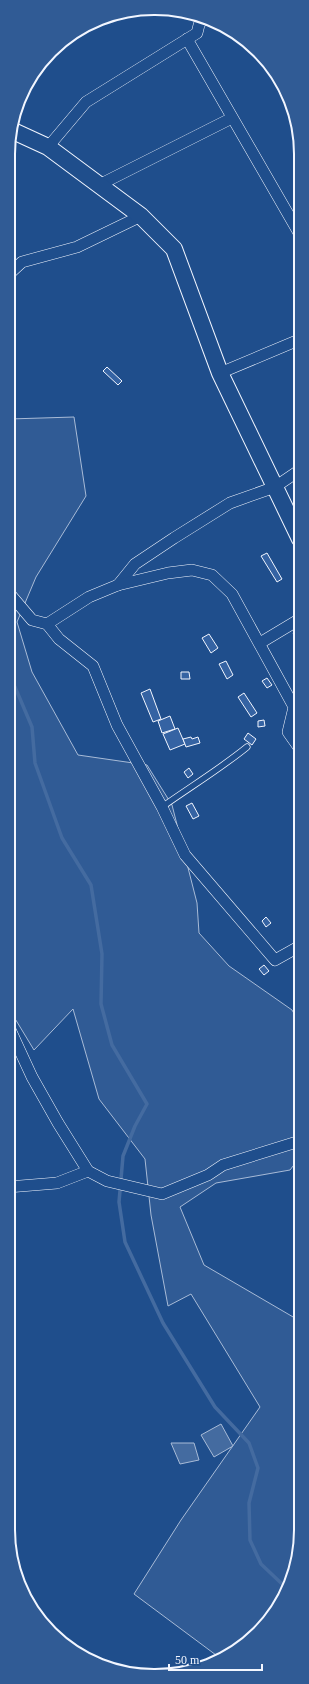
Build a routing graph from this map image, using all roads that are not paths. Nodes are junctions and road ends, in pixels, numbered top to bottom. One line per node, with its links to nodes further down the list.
1 (200, 22): 2 (street)
2 (187, 39): 3 (street); 5 (street)
3 (232, 118): 6 (street); 8 (street)
4 (17, 133): 5 (street)
5 (48, 147): 6 (street)
6 (99, 185): 7 (street)
7 (141, 216): 9 (street); 11 (street)
8 (294, 220)
9 (15, 268)
10 (294, 342): 11 (street)
11 (220, 373): 13 (street)
12 (294, 474): 13 (street)
13 (274, 486): 14 (street); 15 (street)
14 (294, 528)
15 (118, 585): 18 (street); 19 (street)
16 (15, 600): 18 (street)
17 (294, 623): 19 (street)
18 (47, 624): 24 (street)
19 (260, 643): 21 (street)
20 (294, 706): 22 (street)
21 (294, 706)
22 (294, 740)
23 (247, 747): 24 (lane)
24 (162, 807): 25 (street)
25 (294, 949)
26 (15, 1040): 28 (street)
27 (294, 1143): 28 (street)
28 (88, 1171): 29 (street)
29 (15, 1186)

